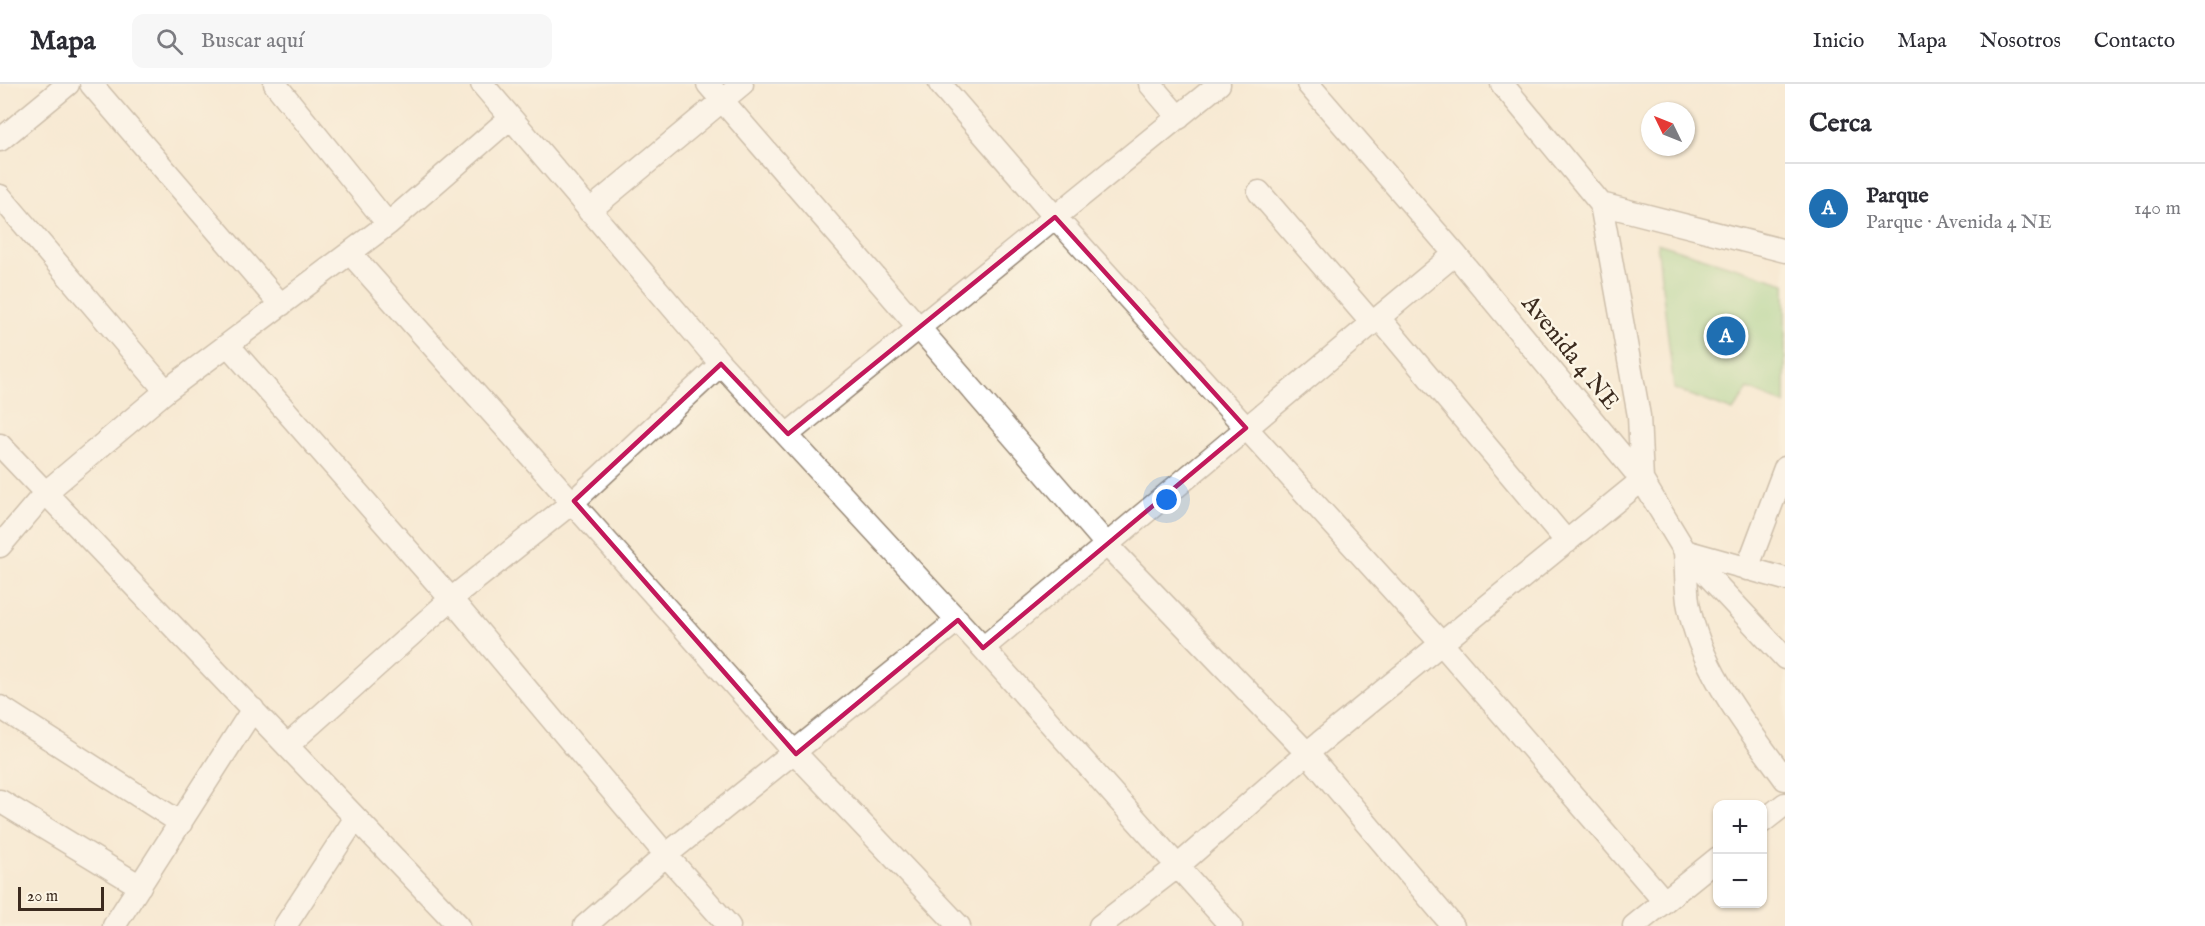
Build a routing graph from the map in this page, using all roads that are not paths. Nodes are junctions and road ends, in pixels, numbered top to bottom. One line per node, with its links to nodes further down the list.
1 (68, 84): 14 (street)
2 (91, 84): 24 (street)
3 (275, 84): 20 (street)
4 (482, 84): 12 (street)
5 (742, 84): 11 (street)
6 (940, 84): 19 (street)
7 (1150, 84): 13 (street)
8 (1219, 84): 13 (street)
9 (1308, 84): 23 (street, Avenida 4 NE)
10 (1502, 84): 17 (street)
11 (715, 92): 18 (street); 26 (street)
12 (510, 118): 18 (street); 20 (street)
13 (1179, 118): 19 (street)
14 (0, 140)
15 (1259, 192): 25 (street)
16 (0, 196): 29 (street)
17 (1601, 204): 21 (street); 34 (street)
18 (589, 212): 28 (street)
19 (1055, 217): 26 (street); 30 (street)
20 (388, 224): 22 (street)
21 (1785, 251)
22 (350, 253): 24 (street); 36 (street)
23 (1455, 254): 25 (street); 34 (street, Avenida 4 NE)
24 (281, 305): 27 (street)
25 (1376, 321): 30 (street); 37 (street)
26 (917, 327): 31 (street); 38 (street)
27 (228, 345): 29 (street); 43 (street)
28 (721, 364): 31 (street); 36 (street)
29 (166, 391): 35 (street)
30 (1246, 428): 38 (street); 45 (street)
31 (788, 434): 44 (street)
32 (0, 445): 35 (street)
33 (1785, 468): 41 (street)
34 (1642, 480): 37 (street); 40 (street, Avenida 4 NE)
35 (45, 493): 39 (street); 49 (street)
36 (574, 501): 43 (street); 52 (street)
37 (1567, 542): 45 (street)
38 (1107, 545): 46 (street); 51 (street)
39 (0, 546)
40 (1685, 551): 41 (street); 47 (street, Avenida 4 NE); 53 (street)
41 (1748, 569): 42 (street)
42 (1785, 579)
43 (451, 599): 50 (street); 59 (street)
44 (958, 620): 46 (street); 52 (street)
45 (1441, 643): 51 (street); 63 (street)
46 (983, 648): 61 (street)
47 (1785, 658)
48 (0, 707): 58 (street)
49 (253, 709): 50 (street); 58 (street)
50 (287, 746): 57 (street)
51 (1307, 753): 61 (street); 72 (street)
52 (796, 754): 59 (street); 69 (street)
53 (1785, 779)
54 (0, 801): 62 (street)
55 (1785, 804): 56 (street)
56 (1767, 818)
57 (355, 819): 65 (street); 66 (street)
58 (181, 823): 62 (street)
59 (666, 855): 67 (street); 68 (street)
60 (1713, 862): 63 (street)
61 (1178, 866): 70 (street); 71 (street)
62 (140, 886): 64 (street)
63 (1664, 901): 73 (street)
64 (114, 926)
65 (285, 926)
66 (459, 926)
67 (585, 926)
68 (729, 926)
69 (959, 926)
70 (1100, 926)
71 (1231, 926)
72 (1453, 926)
73 (1634, 926)

